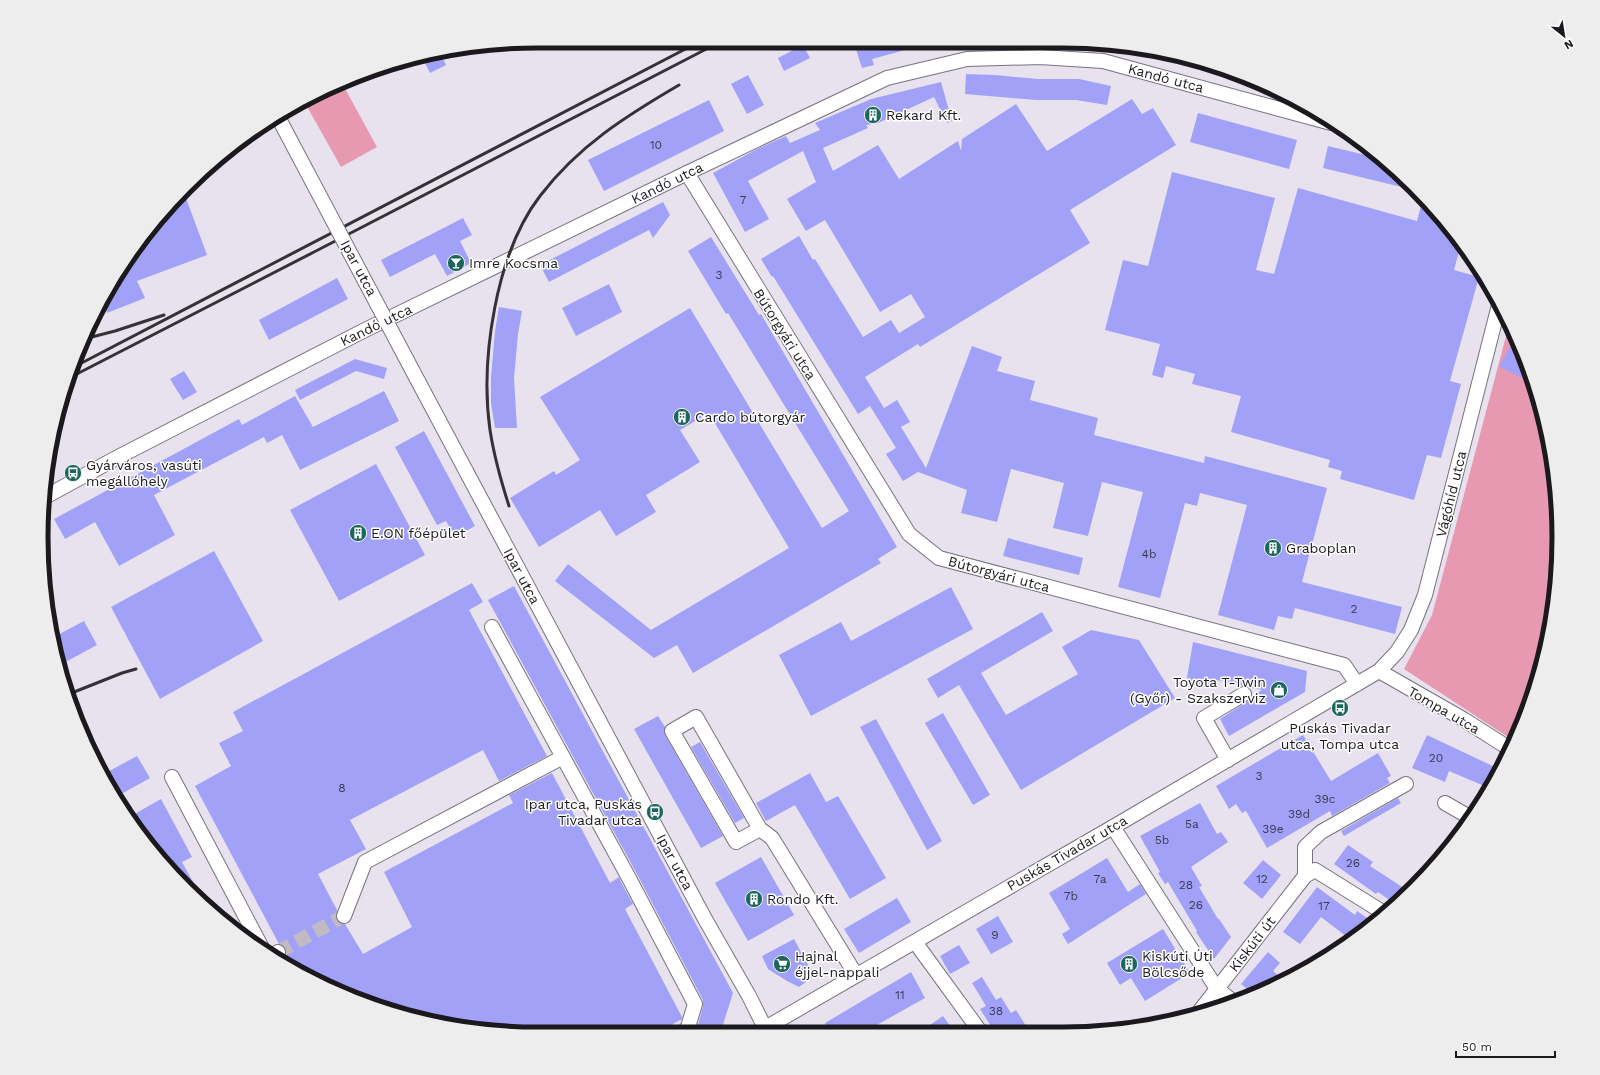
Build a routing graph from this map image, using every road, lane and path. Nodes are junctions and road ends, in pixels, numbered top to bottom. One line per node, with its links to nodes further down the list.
1 (1315, 119): 3 (street, Kandó utca)
2 (280, 121): 29 (street, Ipar utca, bridge)
3 (687, 173): 5 (street, Kandó utca); 8 (street, Bútorgyári utca)
4 (1496, 311): 7 (street, Vágóhíd utca)
5 (50, 494)
6 (492, 627): 11 (street)
7 (1379, 671): 8 (street, Puskás Tivadar utca); 10 (street, Tompa utca)
8 (1357, 684): 12 (street, Puskás Tivadar utca)
9 (1244, 694): 12 (street)
10 (1505, 746)
11 (563, 757): 21 (street); 28 (street)
12 (1228, 760): 17 (street, Puskás Tivadar utca)
13 (172, 777): 22 (street)
14 (1406, 784): 19 (street)
15 (1444, 803): 16 (street)
16 (1466, 815)
17 (1113, 827): 23 (street, Puskás Tivadar utca); 25 (street)
18 (760, 828): 18 (street); 24 (street)
19 (1310, 873): 20 (street); 25 (street, Kiskúti út)
20 (1379, 910)
21 (344, 916)
22 (257, 938)
23 (915, 942): 24 (street, Puskás Tivadar utca); 31 (street)
24 (856, 975): 30 (street, Puskás Tivadar utca)
25 (1218, 989): 26 (street); 27 (street, Kiskúti út)
26 (1229, 998)
27 (1204, 1006)
28 (688, 1027)
29 (761, 1027)
30 (771, 1027)
31 (977, 1027)

